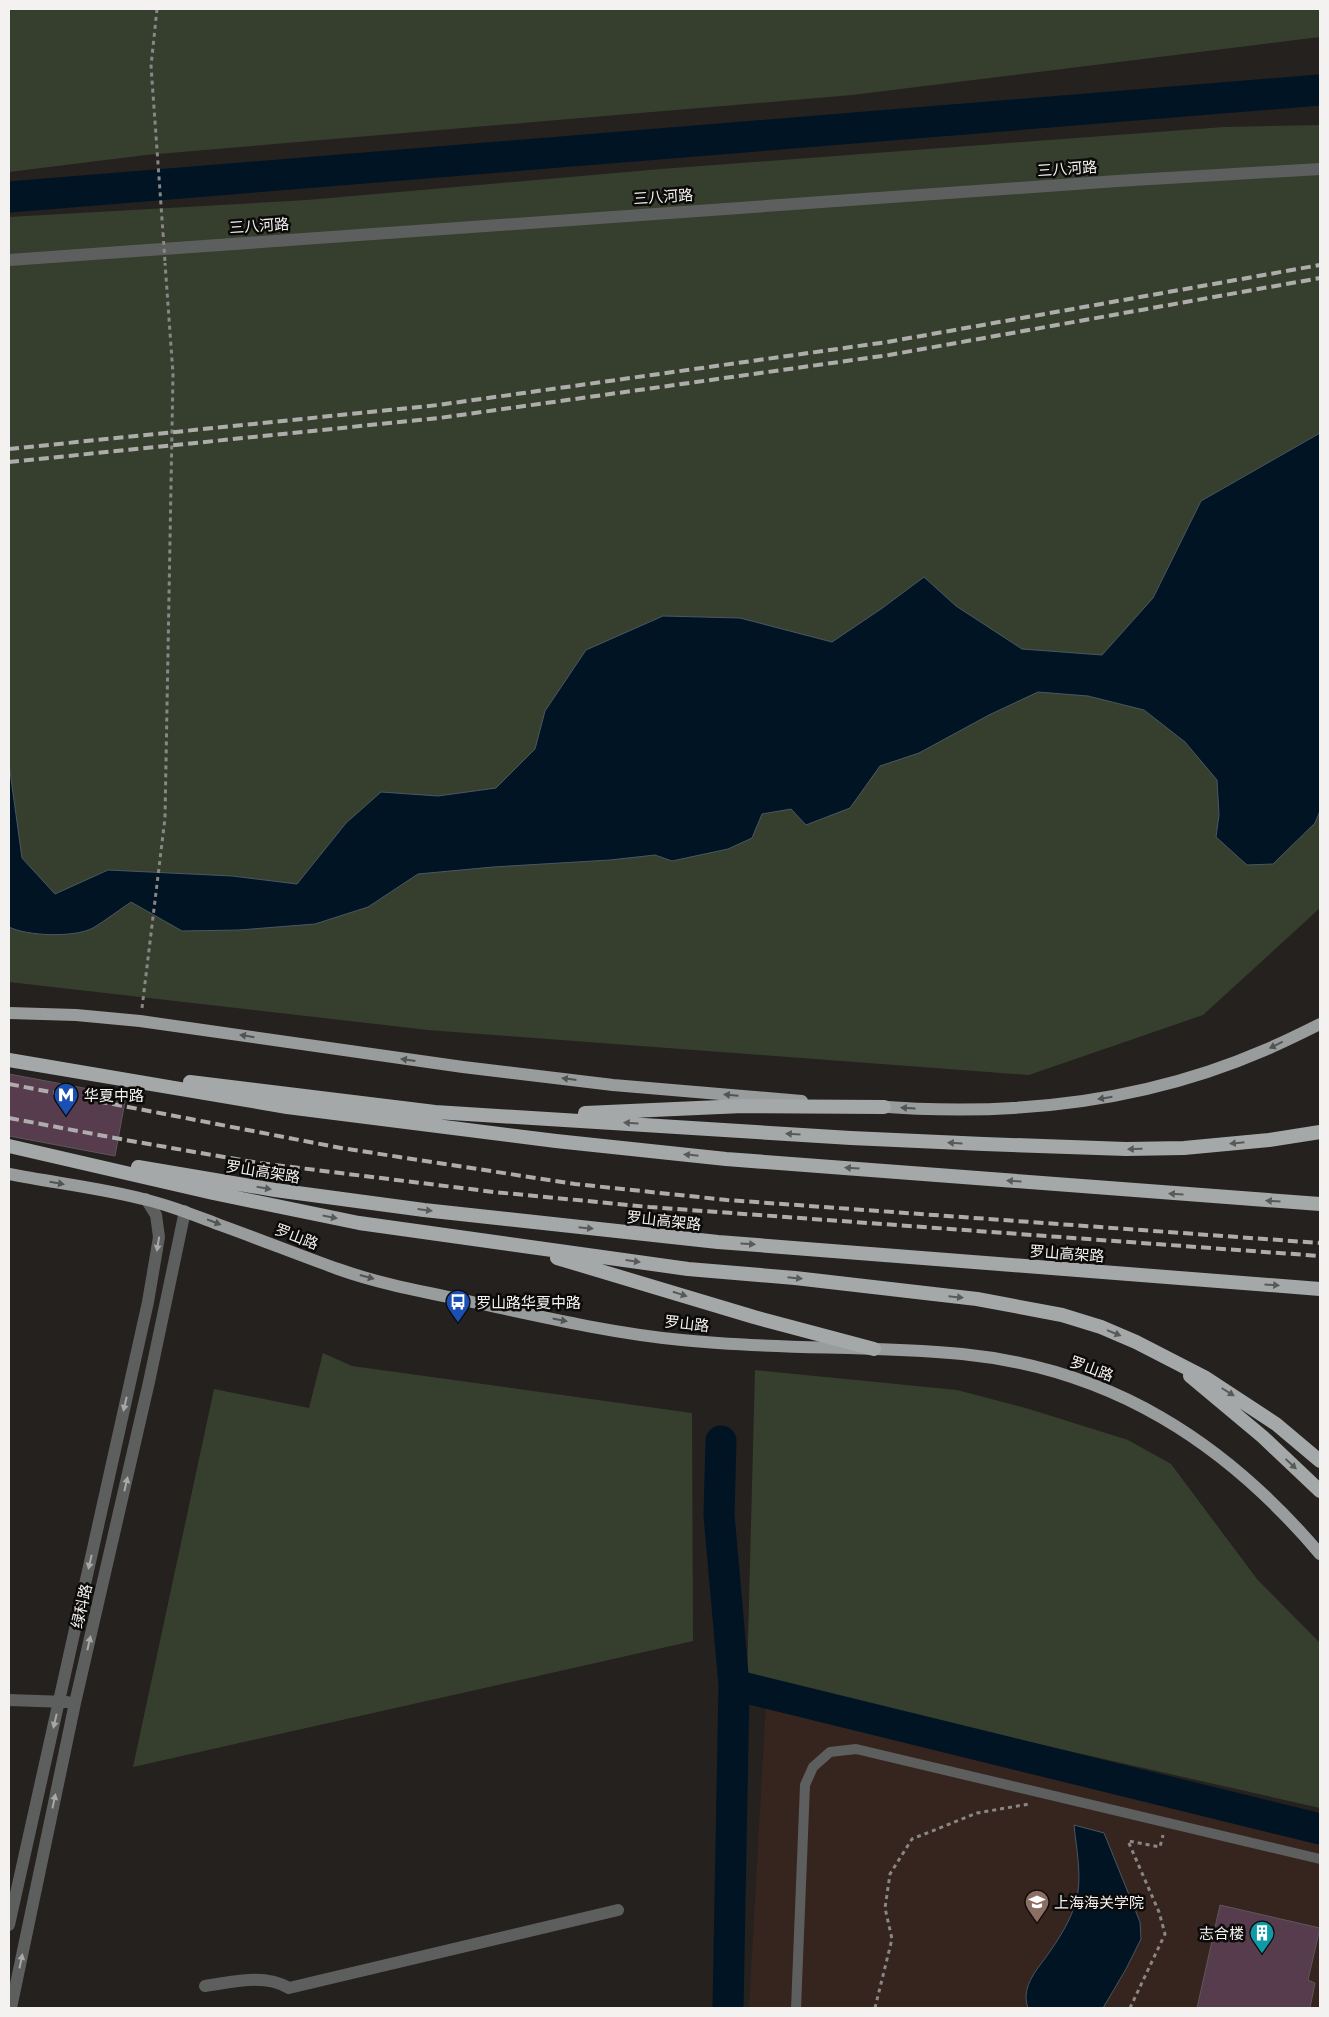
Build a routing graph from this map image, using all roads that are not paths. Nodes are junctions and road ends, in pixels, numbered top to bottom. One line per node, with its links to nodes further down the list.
1 (1320, 169): 2 (street, 三八河路)
2 (9, 260)
3 (9, 1013): 6 (main road, one-way to 3)
4 (1320, 1024): 6 (main road, one-way to 6)
5 (9, 1060): 7 (highway); 12 (highway, one-way to 5)
6 (884, 1107): 7 (highway)
7 (435, 1112): 8 (highway, one-way to 7)
8 (1320, 1131)
9 (9, 1145): 14 (highway, one-way to 14); 15 (highway, 罗山高架路, one-way to 15)
10 (9, 1174): 11 (main road, 罗山路, one-way to 11)
11 (146, 1199): 13 (main road, 罗山路); 22 (street, 绿科路, one-way to 22)
12 (1320, 1204)
13 (185, 1211): 16 (main road, 罗山路, one-way to 16); 23 (street, 绿科路, one-way to 13)
14 (464, 1237): 16 (highway, one-way to 16); 17 (highway, one-way to 17)
15 (1320, 1289)
16 (874, 1350): 20 (main road, 罗山路)
17 (1170, 1359): 18 (highway, one-way to 18); 19 (highway, one-way to 19)
18 (1320, 1461)
19 (1320, 1491)
20 (1320, 1554)
21 (9, 1700): 22 (street)
22 (59, 1702): 23 (street); 26 (street, 绿科路, one-way to 26)
23 (75, 1703): 28 (street, 绿科路, one-way to 23)
24 (1320, 1859): 29 (lane)
25 (618, 1910): 27 (street)
26 (9, 1926)
27 (205, 1986)
28 (11, 2008)
29 (796, 2008)

